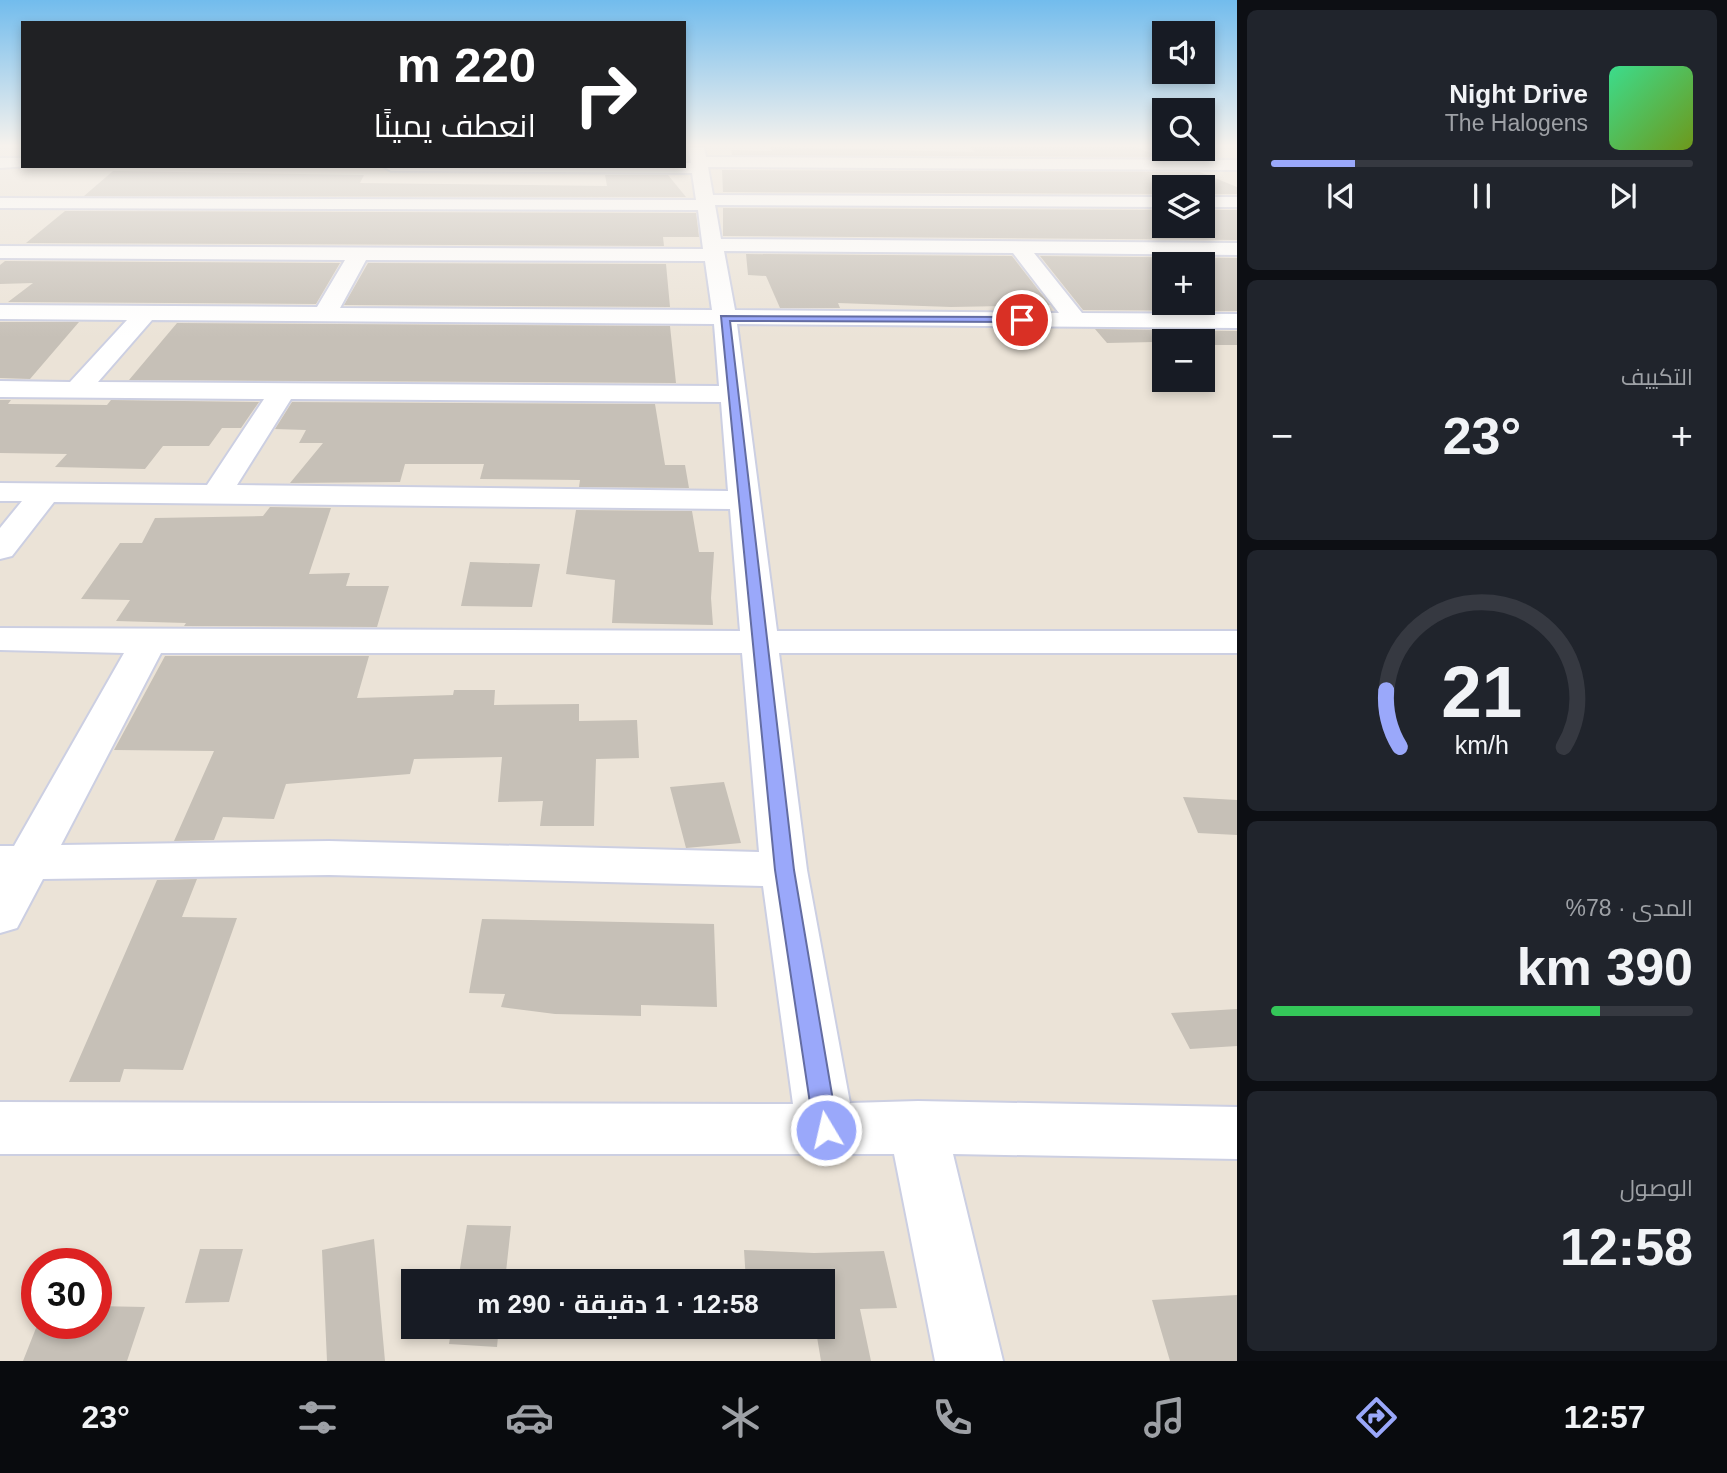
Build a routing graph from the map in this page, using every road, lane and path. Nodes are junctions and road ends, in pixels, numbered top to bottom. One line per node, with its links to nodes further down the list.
1 (28, 211): 5 (street)
2 (253, 211): 11 (street)
3 (707, 211): 9 (street)
4 (1112, 211): 7 (street)
5 (9, 224)
6 (1020, 249): 7 (street); 9 (street); 17 (street)
7 (1159, 249): 8 (street)
8 (1237, 249)
9 (714, 250): 12 (street); 16 (street)
10 (0, 252): 11 (street)
11 (218, 253): 12 (street)
12 (359, 253): 15 (street)
13 (0, 312): 14 (street)
14 (145, 314): 15 (street); 20 (street)
15 (326, 314): 16 (street)
16 (725, 318): 17 (street); 22 (street)
17 (1076, 320): 18 (street)
18 (1231, 326)
19 (0, 389): 20 (street)
20 (77, 390): 21 (street)
21 (283, 390): 22 (street); 25 (street)
22 (733, 394): 26 (street)
23 (0, 492): 24 (street)
24 (46, 492): 25 (street); 27 (street)
25 (216, 495): 26 (street)
26 (746, 500): 30 (street)
27 (0, 549)
28 (0, 639): 29 (street)
29 (148, 642): 30 (street); 32 (street)
30 (760, 642): 31 (street); 33 (street)
31 (1237, 642)
32 (13, 863): 33 (street); 34 (street)
33 (785, 870): 37 (street)
34 (0, 915)
35 (918, 1127): 37 (street); 38 (street); 39 (street)
36 (0, 1128): 37 (street)
37 (826, 1130)
38 (1237, 1133)
39 (969, 1361)

